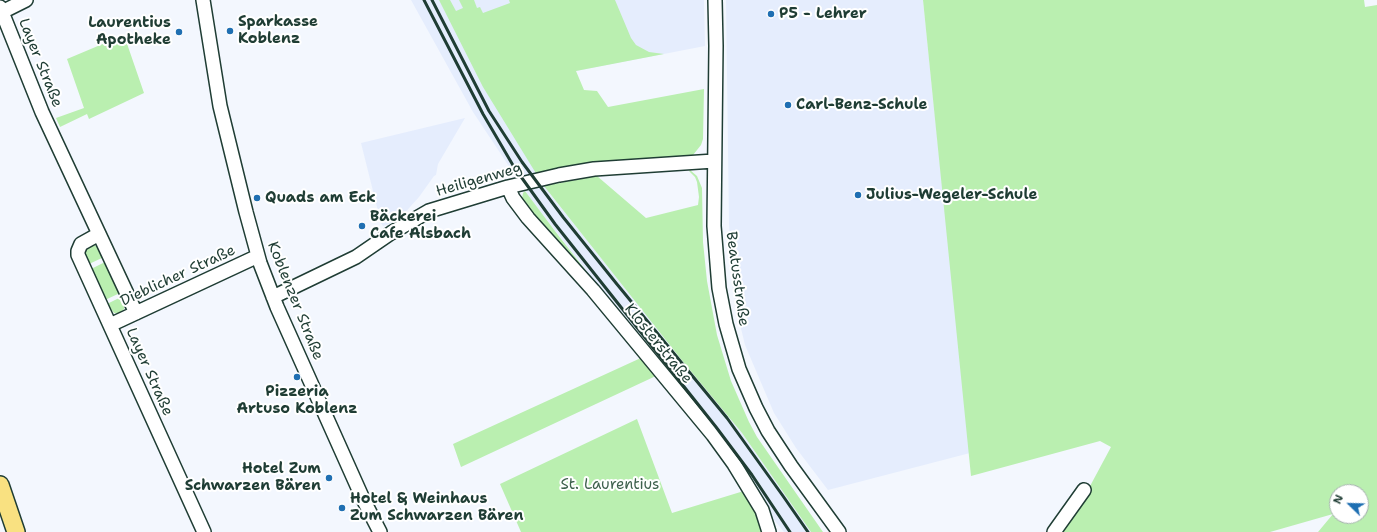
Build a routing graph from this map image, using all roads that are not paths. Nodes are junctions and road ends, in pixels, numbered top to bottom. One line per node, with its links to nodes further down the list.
1 (26, 0): 4 (street)
2 (203, 0): 8 (street, Koblenzer Straße)
3 (715, 0): 5 (street, Beatusstraße)
4 (1, 9): 7 (street, Layer Straße)
5 (714, 160): 6 (street, Heiligenweg); 18 (street, Beatusstraße)
6 (508, 187): 9 (street, Heiligenweg); 17 (street, Klosterstraße)
7 (99, 234): 10 (street, Layer Straße); 11 (street, Layer Straße)
8 (258, 256): 9 (street, Koblenzer Straße); 10 (street, Dieblicher Straße)
9 (273, 297): 16 (street, Koblenzer Straße)
10 (136, 313): 11 (street, Dieblicher Straße)
11 (110, 325): 15 (street, Layer Straße)
12 (0, 485): 14 (main road)
13 (1084, 490): 19 (street)
14 (16, 532)
15 (204, 532)
16 (380, 532)
17 (769, 532)
18 (838, 532)
19 (1054, 532)

